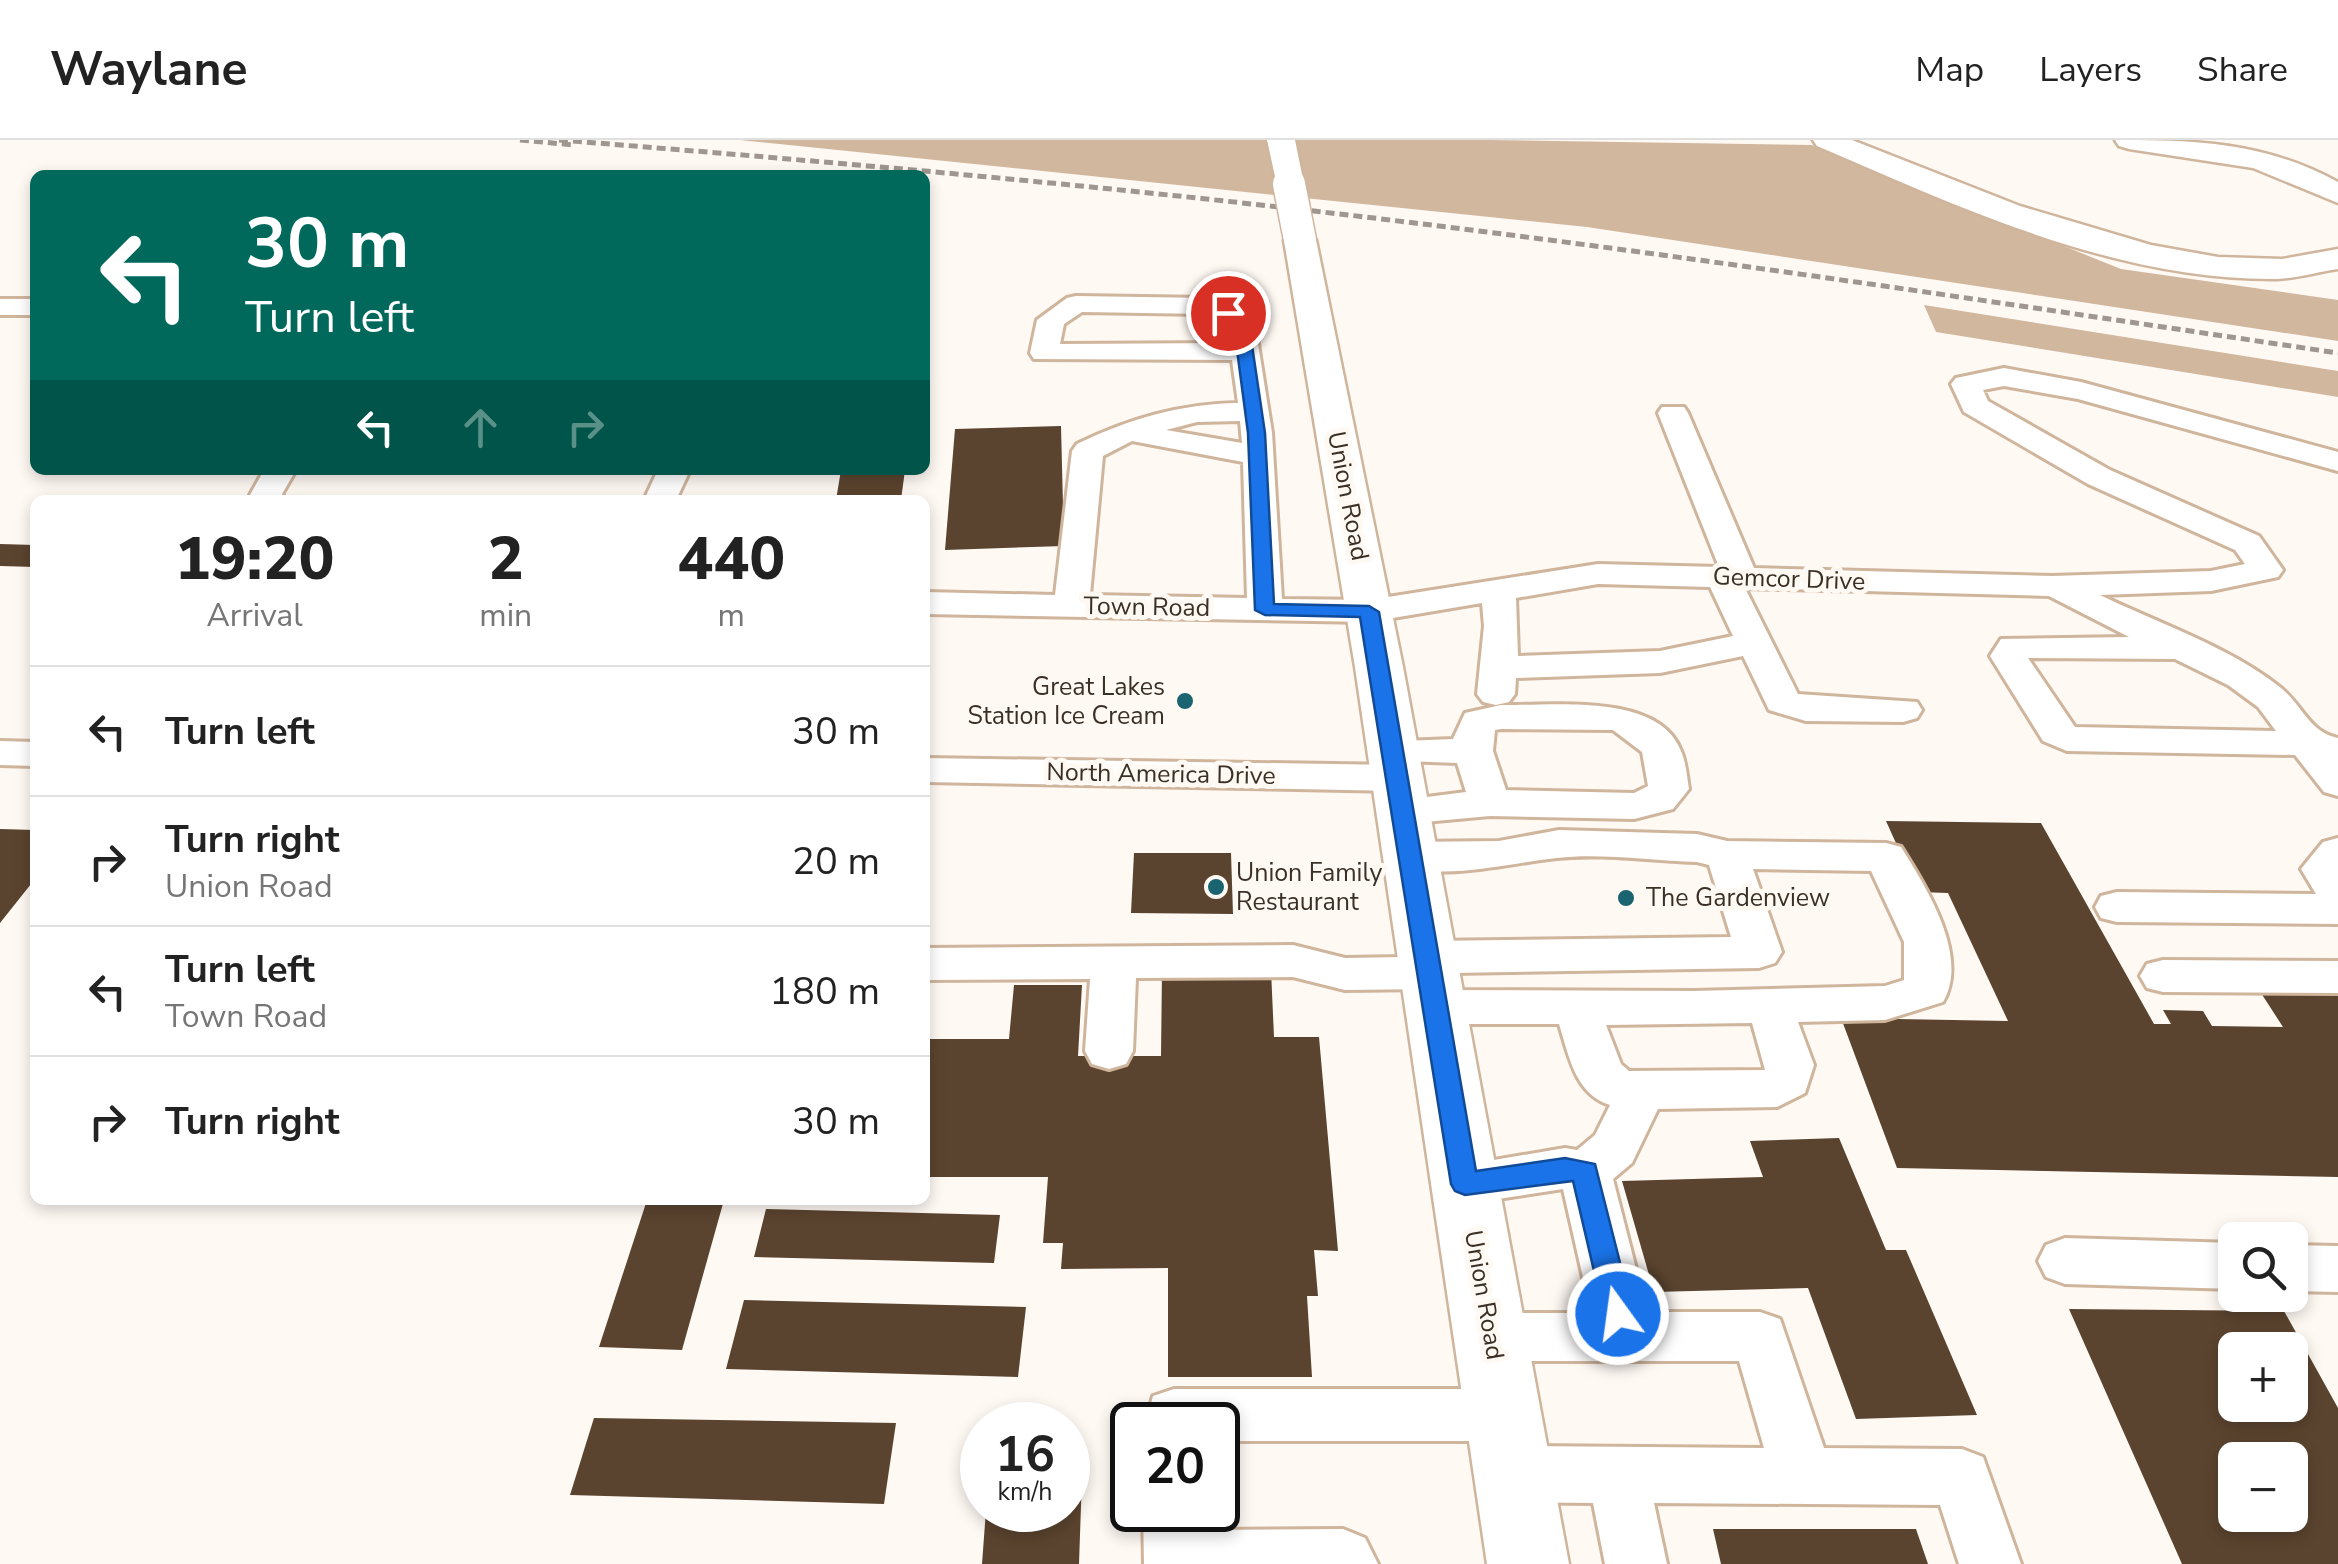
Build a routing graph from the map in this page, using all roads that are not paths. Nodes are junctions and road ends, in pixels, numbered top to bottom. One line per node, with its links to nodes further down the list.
1 (1281, 140): 21 (main road, Union Road, bridge)
2 (2129, 140): 4 (main road)
3 (1844, 143): 5 (main road); 6 (main road)
4 (2338, 194)
5 (2338, 243)
6 (2338, 259)
7 (0, 306): 8 (street)
8 (30, 307)
9 (1245, 352): 9 (street); 10 (street)
10 (1254, 412): 12 (street); 13 (street)
11 (1673, 412): 15 (street)
12 (1128, 431): 13 (street); 19 (street)
13 (1258, 454): 20 (street)
14 (2338, 462): 16 (street, Gemcor Drive)
15 (1732, 577): 16 (street, Gemcor Drive); 17 (street, Gemcor Drive); 22 (street)
16 (2052, 586): 23 (street)
17 (1498, 590): 21 (street, Gemcor Drive); 24 (street)
18 (930, 603): 19 (street, Town Road)
19 (1071, 606): 20 (street, Town Road)
20 (1265, 610): 21 (street, Town Road)
21 (1369, 612): 33 (main road, Union Road)
22 (1754, 641): 24 (street); 25 (street)
23 (2183, 648): 27 (street); 27 (street)
24 (1500, 667): 26 (street)
25 (1903, 710)
26 (1501, 717): 28 (street); 34 (street)
27 (2322, 747): 32 (street)
28 (1472, 751): 33 (street); 34 (street)
29 (0, 753): 30 (street)
30 (30, 754)
31 (930, 770): 33 (street, North America Drive)
32 (2338, 782)
33 (1401, 799): 34 (street); 36 (street); 44 (main road, Union Road)
34 (1490, 804)
35 (2338, 852): 37 (street)
36 (1727, 855): 44 (street); 45 (street)
37 (2338, 894)
38 (2117, 906): 39 (street)
39 (2338, 909)
40 (1114, 963): 41 (street); 44 (street); 47 (street)
41 (930, 964)
42 (2162, 976): 43 (street)
43 (2338, 977)
44 (1431, 979): 46 (street); 50 (main road, Union Road)
45 (1769, 1006): 46 (street); 48 (street)
46 (1576, 1007): 48 (street)
47 (1109, 1051)
48 (1642, 1092): 49 (street)
49 (1585, 1172): 50 (street); 56 (street)
50 (1465, 1184): 55 (main road, Union Road)
51 (2065, 1261): 52 (street)
52 (2218, 1266)
53 (2308, 1268): 54 (street)
54 (2338, 1269)
55 (1491, 1336): 56 (street); 58 (main road, Union Road)
56 (1624, 1337): 61 (street)
57 (1240, 1415): 58 (street)
58 (1504, 1416): 59 (main road, Union Road)
59 (1513, 1474): 60 (street); 64 (main road, Union Road)
60 (1618, 1478): 61 (street); 65 (street)
61 (1802, 1478): 66 (street)
62 (1174, 1532): 63 (street)
63 (1347, 1564)
64 (1528, 1564)
65 (1636, 1564)
66 (1990, 1564)

